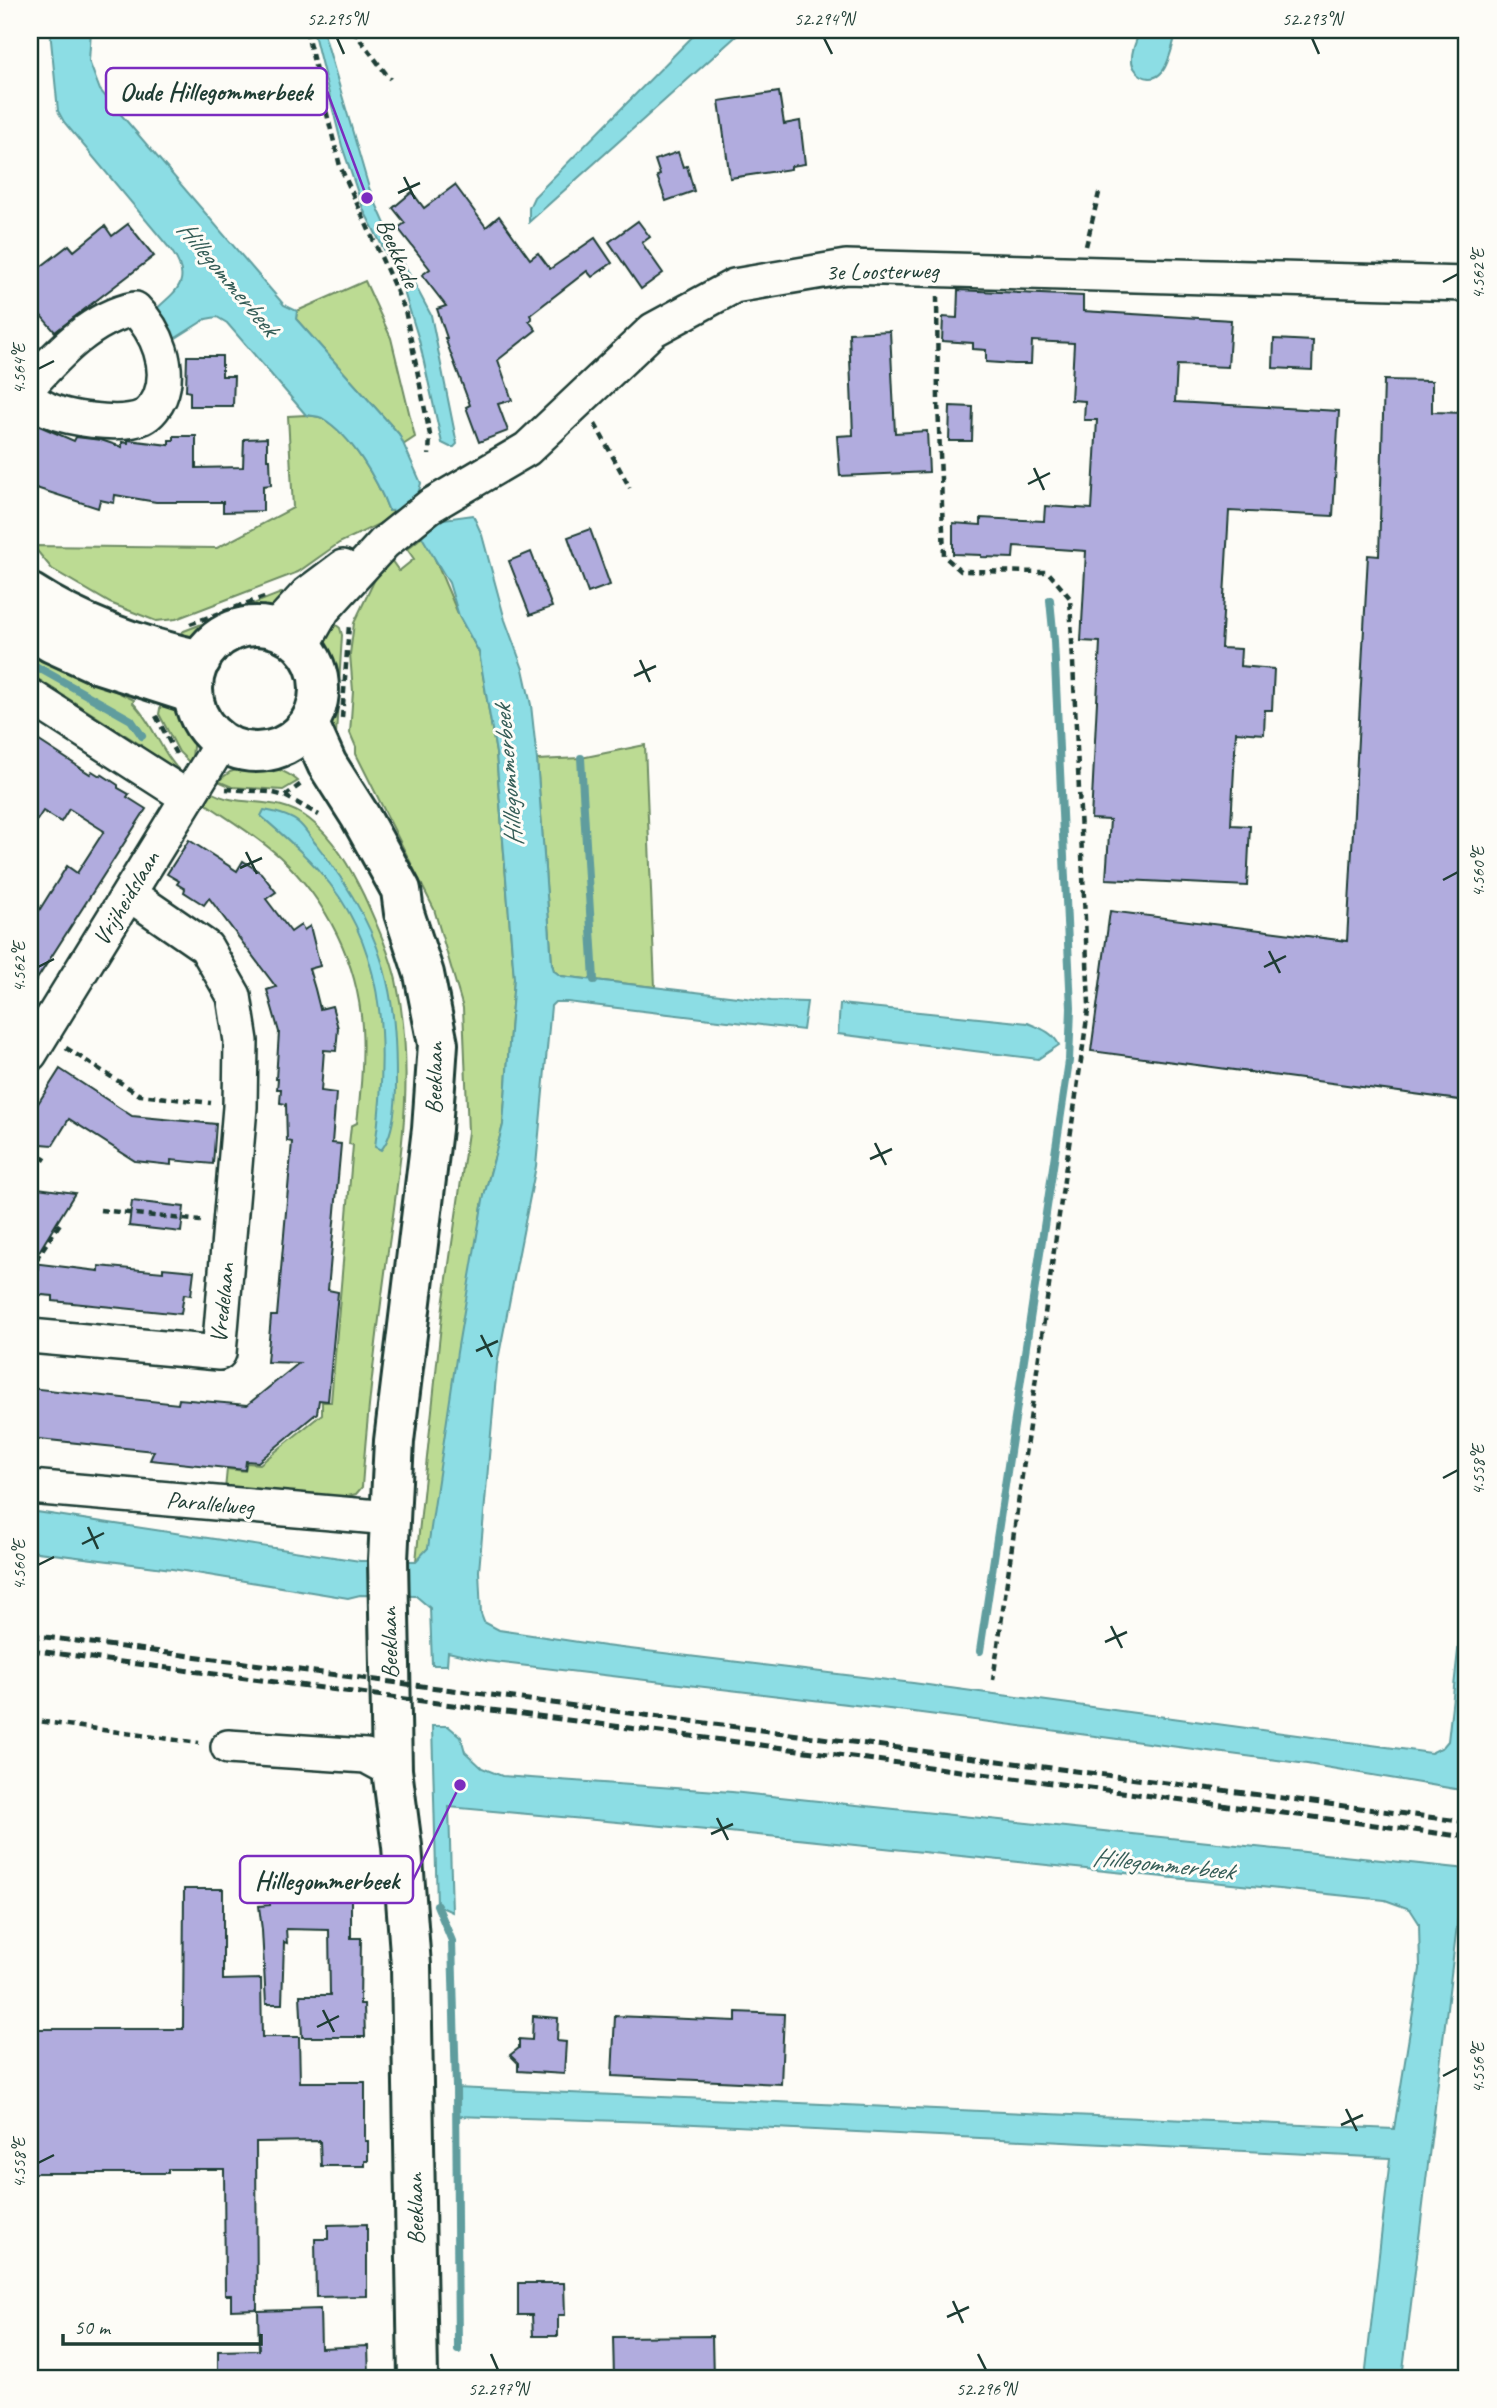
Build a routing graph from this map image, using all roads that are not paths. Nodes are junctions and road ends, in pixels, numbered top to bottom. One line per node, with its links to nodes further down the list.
1 (1467, 284): 5 (street, 3e Loosterweg)
2 (30, 385): 3 (street)
3 (30, 398)
4 (30, 593): 7 (main road)
5 (283, 623): 7 (main road); 9 (main road)
6 (30, 630): 7 (main road)
7 (194, 659): 10 (main road)
8 (30, 695): 12 (street)
9 (326, 723): 11 (main road); 14 (main road, Beeklaan)
10 (222, 742): 11 (main road); 12 (street, Vrijheidslaan)
11 (274, 750): 14 (main road, Beeklaan)
12 (194, 786): 13 (street, Vrijheidslaan)
13 (129, 894): 15 (street, Vrijheidslaan); 16 (street, Vredelaan)
14 (404, 913): 18 (main road, Beeklaan)
15 (37, 1033)
16 (30, 1336)
17 (30, 1487): 18 (street, Parallelweg)
18 (390, 1518): 20 (main road, Beeklaan)
19 (228, 1747): 20 (street)
20 (392, 1770): 21 (main road, Beeklaan)
21 (418, 2378)

